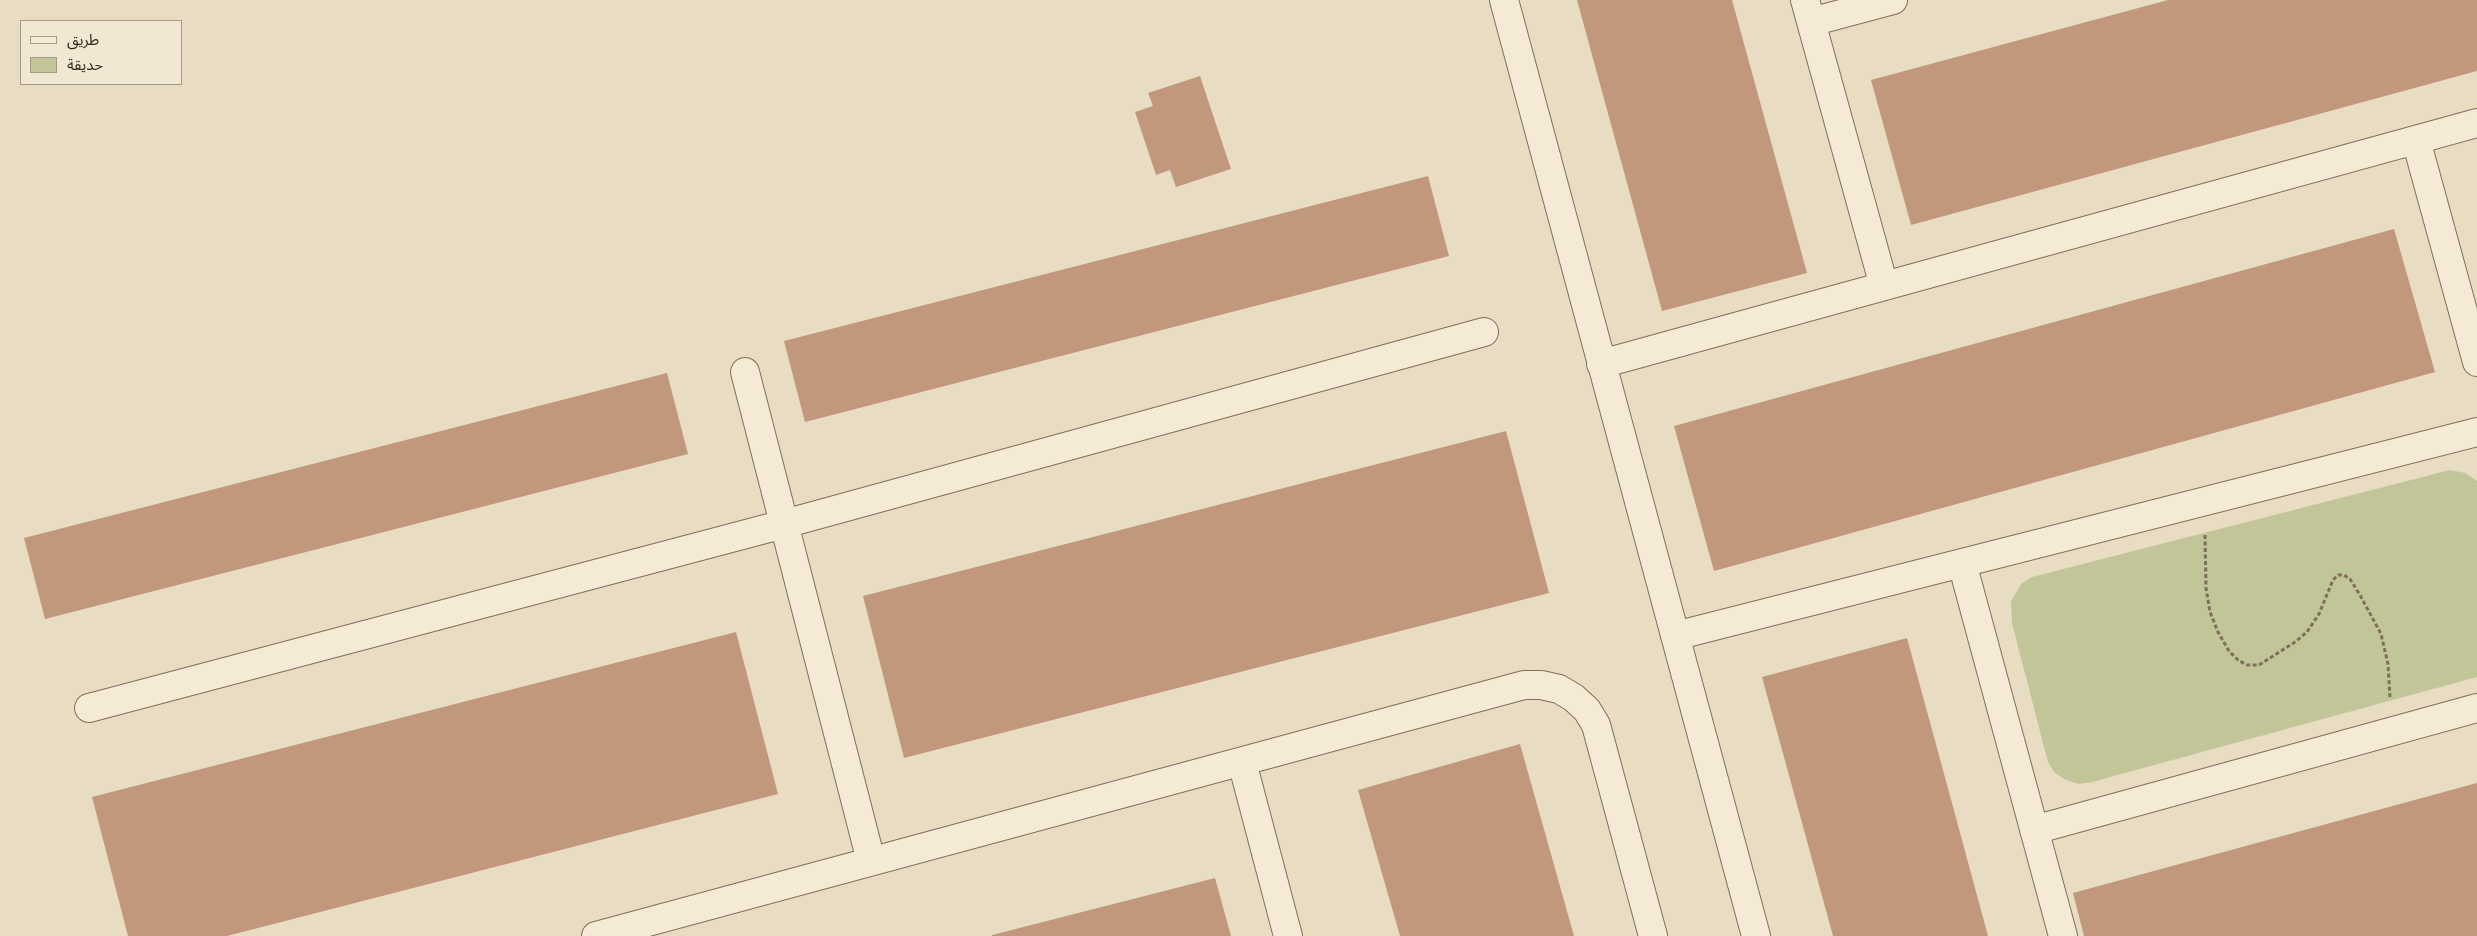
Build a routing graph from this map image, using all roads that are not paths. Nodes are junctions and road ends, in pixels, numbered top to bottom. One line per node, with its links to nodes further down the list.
1 (1504, 0): 9 (street)
2 (1893, 0): 3 (street)
3 (1808, 11): 6 (street)
4 (2477, 123): 5 (street)
5 (2416, 140): 6 (street); 8 (street)
6 (1884, 286): 9 (street)
7 (1484, 332): 12 (street)
8 (2477, 362)
9 (1601, 364): 14 (street)
10 (745, 372): 12 (street)
11 (2477, 432): 13 (street)
12 (784, 524): 15 (street); 19 (street)
13 (1962, 563): 14 (street); 18 (street)
14 (1675, 636): 23 (street)
15 (89, 708)
16 (2477, 708): 18 (street)
17 (1242, 762): 19 (street); 21 (street); 22 (street)
18 (2034, 830): 24 (street)
19 (871, 861): 20 (street)
20 (596, 936)
21 (1288, 936)
22 (1654, 936)
23 (1756, 936)
24 (2063, 936)

